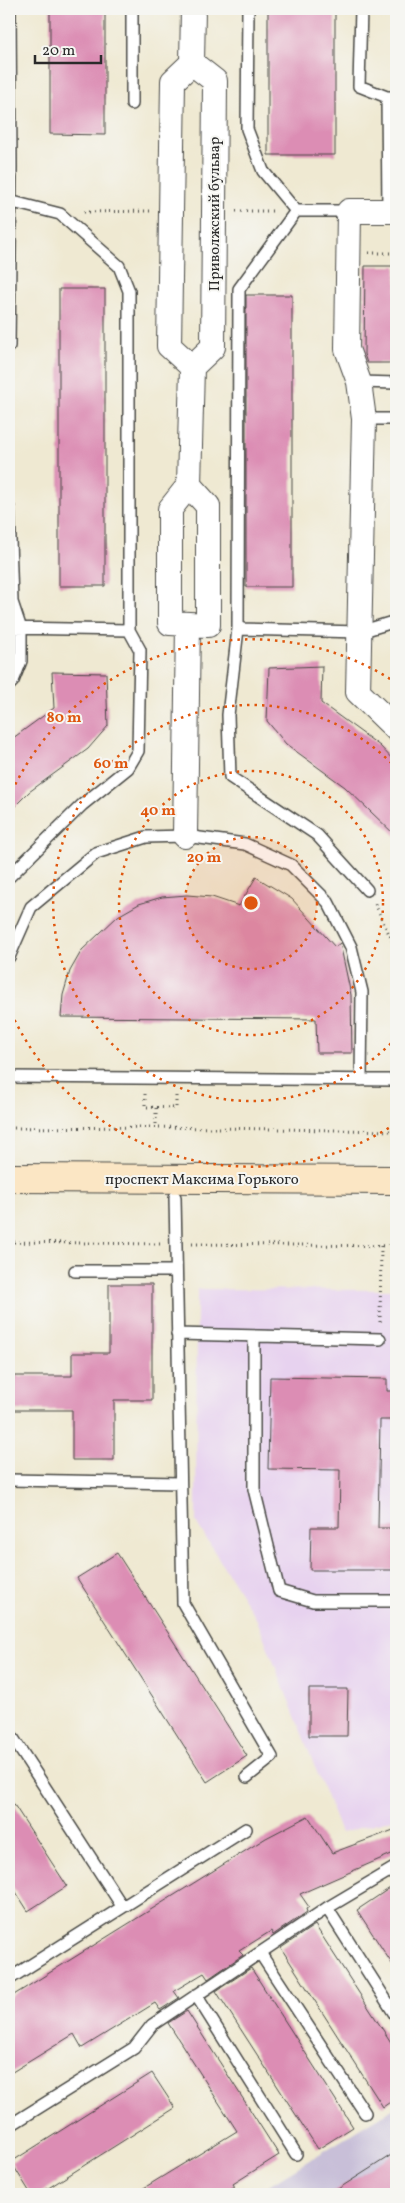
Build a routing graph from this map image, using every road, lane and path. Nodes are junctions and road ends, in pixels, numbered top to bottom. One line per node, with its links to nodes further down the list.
1 (10, 9): 9 (lane)
2 (132, 9): 8 (lane)
3 (193, 9): 6 (street)
4 (248, 9): 10 (lane)
5 (361, 9): 7 (lane)
6 (192, 63): 14 (street); 14 (street, Приволжский бульвар)
7 (392, 97): 12 (lane)
8 (132, 104)
9 (10, 201): 13 (lane); 26 (lane)
10 (296, 211): 11 (lane); 25 (lane)
11 (349, 211): 12 (street); 15 (street)
12 (392, 211)
13 (9, 346)
14 (192, 367): 19 (street)
15 (359, 382): 16 (lane); 17 (street)
16 (396, 383)
17 (364, 419): 18 (lane); 27 (street)
18 (396, 419)
19 (189, 485): 22 (street); 22 (street)
20 (9, 508): 24 (lane)
21 (396, 621): 27 (lane)
22 (188, 624): 30 (street)
23 (9, 628): 24 (lane)
24 (21, 629): 26 (lane); 28 (lane)
25 (238, 629): 27 (lane); 32 (lane)
26 (129, 630): 31 (lane)
27 (360, 632): 29 (street)
28 (9, 685)
29 (396, 729)
30 (185, 836): 35 (lane); 37 (lane)
31 (10, 876)
32 (367, 890)
33 (380, 915): 34 (path)
34 (396, 949)
35 (9, 957)
36 (9, 1077): 37 (lane)
37 (362, 1080): 38 (lane)
38 (396, 1080)
39 (145, 1107): 40 (path)
40 (156, 1108): 41 (path); 42 (path)
41 (176, 1108)
42 (156, 1127): 43 (path); 44 (path)
43 (9, 1128)
44 (396, 1131)
45 (9, 1178): 47 (main road, проспект Максима Горького)
46 (396, 1180): 47 (main road, проспект Максима Горького)
47 (175, 1188): 48 (main road, проспект Максима Горького); 49 (main road, проспект Максима Горького); 56 (lane)
48 (9, 1197)
49 (396, 1198)
50 (9, 1242): 51 (path)
51 (168, 1244)
52 (185, 1244): 53 (path)
53 (381, 1246): 54 (path); 57 (path)
54 (396, 1246)
55 (75, 1270): 56 (lane)
56 (176, 1271): 58 (lane)
57 (381, 1303)
58 (178, 1334): 59 (lane); 62 (lane)
59 (254, 1336): 60 (lane); 63 (lane)
60 (380, 1339)
61 (9, 1480): 62 (lane)
62 (180, 1483): 65 (lane)
63 (396, 1601)
64 (9, 1732): 68 (lane)
65 (247, 1776)
66 (246, 1830): 68 (lane)
67 (396, 1867): 69 (lane)
68 (122, 1906): 71 (lane)
69 (327, 1908): 70 (lane); 73 (lane)
70 (260, 1953): 72 (lane); 74 (lane)
71 (9, 1979)
72 (196, 1995): 75 (lane); 76 (lane)
73 (396, 2016)
74 (365, 2113)
75 (9, 2126)
76 (296, 2154)

